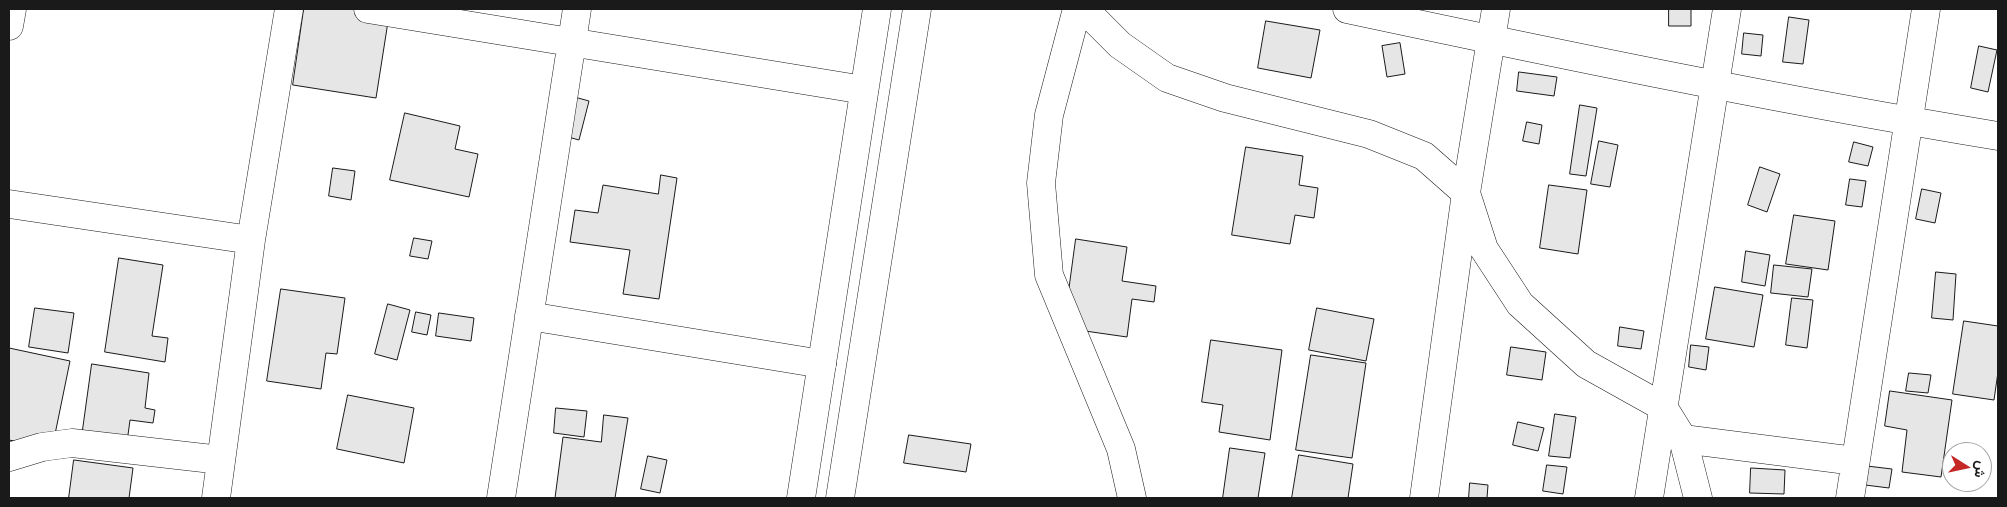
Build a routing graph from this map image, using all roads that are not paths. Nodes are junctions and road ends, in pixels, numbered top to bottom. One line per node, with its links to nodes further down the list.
1 (12, 9): 13 (street)
2 (290, 9): 22 (street)
3 (368, 9): 15 (street)
4 (577, 9): 15 (street)
5 (877, 9): 17 (street)
6 (917, 9): 33 (street)
7 (1076, 9): 34 (street)
8 (1084, 9): 20 (street)
9 (1346, 9): 14 (street)
10 (1496, 9): 14 (street)
11 (1727, 9): 16 (street)
12 (1926, 9): 18 (street)
13 (9, 26)
14 (1491, 39): 16 (street); 20 (street)
15 (571, 42): 17 (street); 23 (street)
16 (1715, 84): 18 (street); 25 (street)
17 (864, 90): 24 (street)
18 (1908, 121): 19 (street); 29 (street)
19 (1998, 136)
20 (1466, 193): 25 (street); 35 (street)
21 (9, 204): 22 (street)
22 (251, 240): 28 (street)
23 (529, 316): 24 (street); 31 (street)
24 (822, 364): 32 (street)
25 (1663, 407): 26 (street); 36 (street)
26 (1683, 439): 29 (street); 37 (street)
27 (9, 457): 28 (street)
28 (221, 460): 30 (street)
29 (1855, 461): 38 (street)
30 (216, 498)
31 (501, 498)
32 (801, 498)
33 (840, 498)
34 (1132, 498)
35 (1424, 498)
36 (1648, 498)
37 (1698, 498)
38 (1850, 498)

